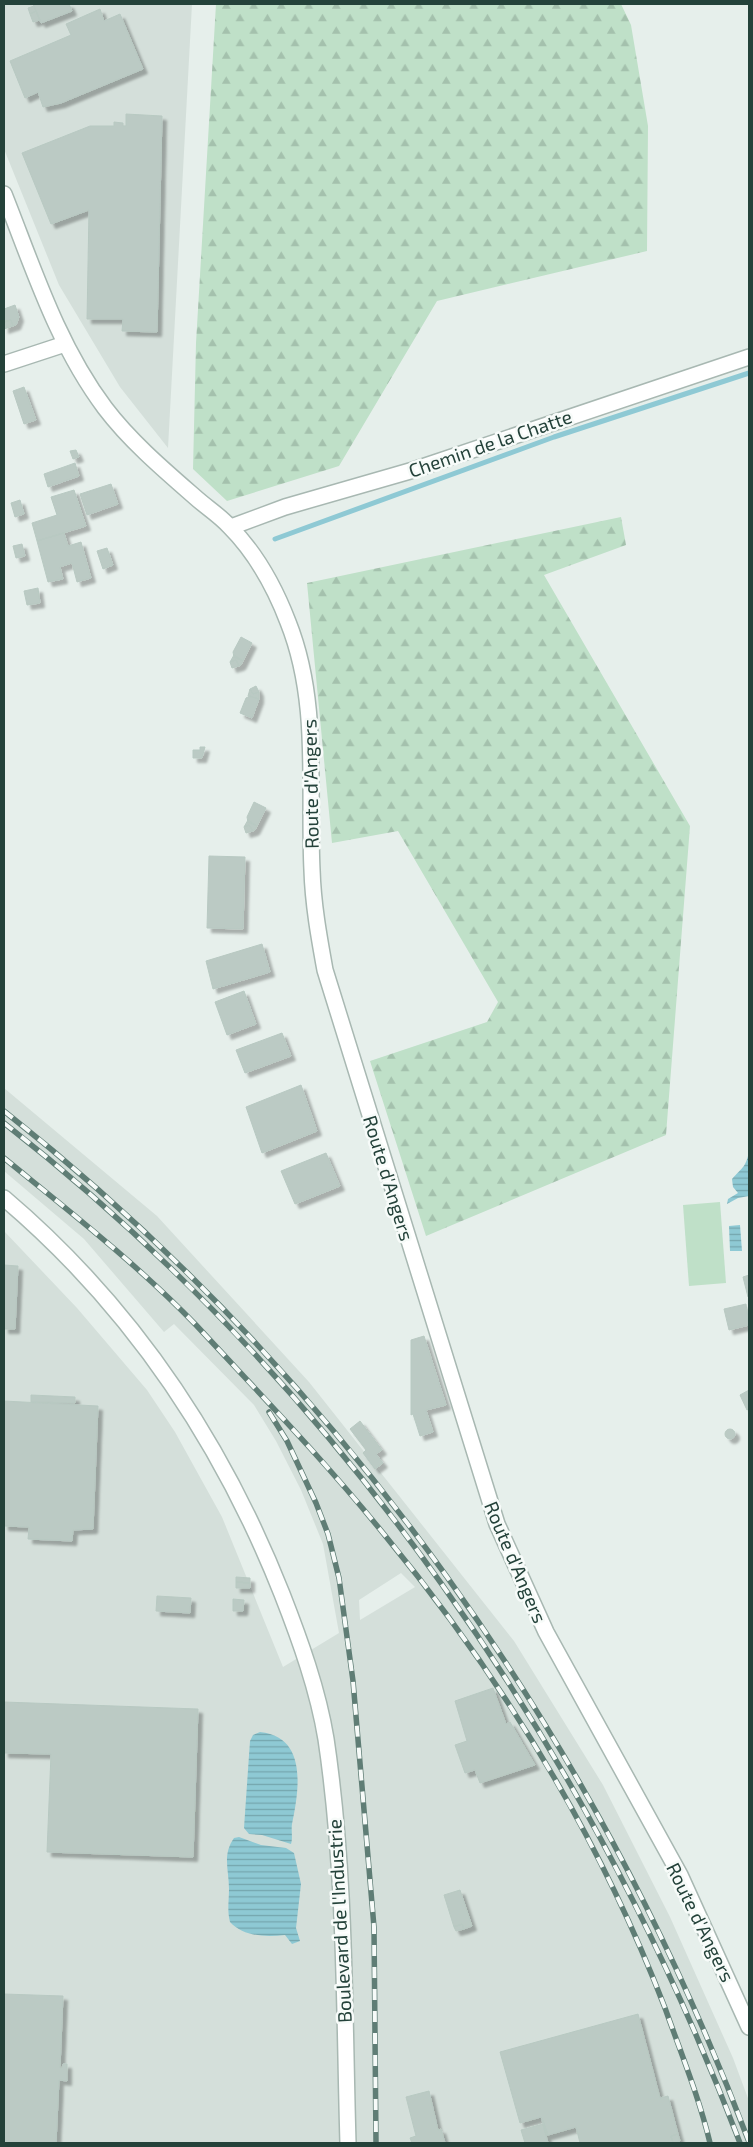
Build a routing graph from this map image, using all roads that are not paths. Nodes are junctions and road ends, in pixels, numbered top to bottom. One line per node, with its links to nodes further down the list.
1 (4, 194): 2 (street, Route d'Angers)
2 (66, 346): 4 (street); 5 (street, Route d'Angers)
3 (749, 356): 5 (street, Chemin de la Chatte)
4 (4, 364)
5 (231, 527): 7 (street, Route d'Angers)
6 (4, 1198): 8 (street, Boulevard de l'Industrie)
7 (749, 2028)
8 (348, 2143)

